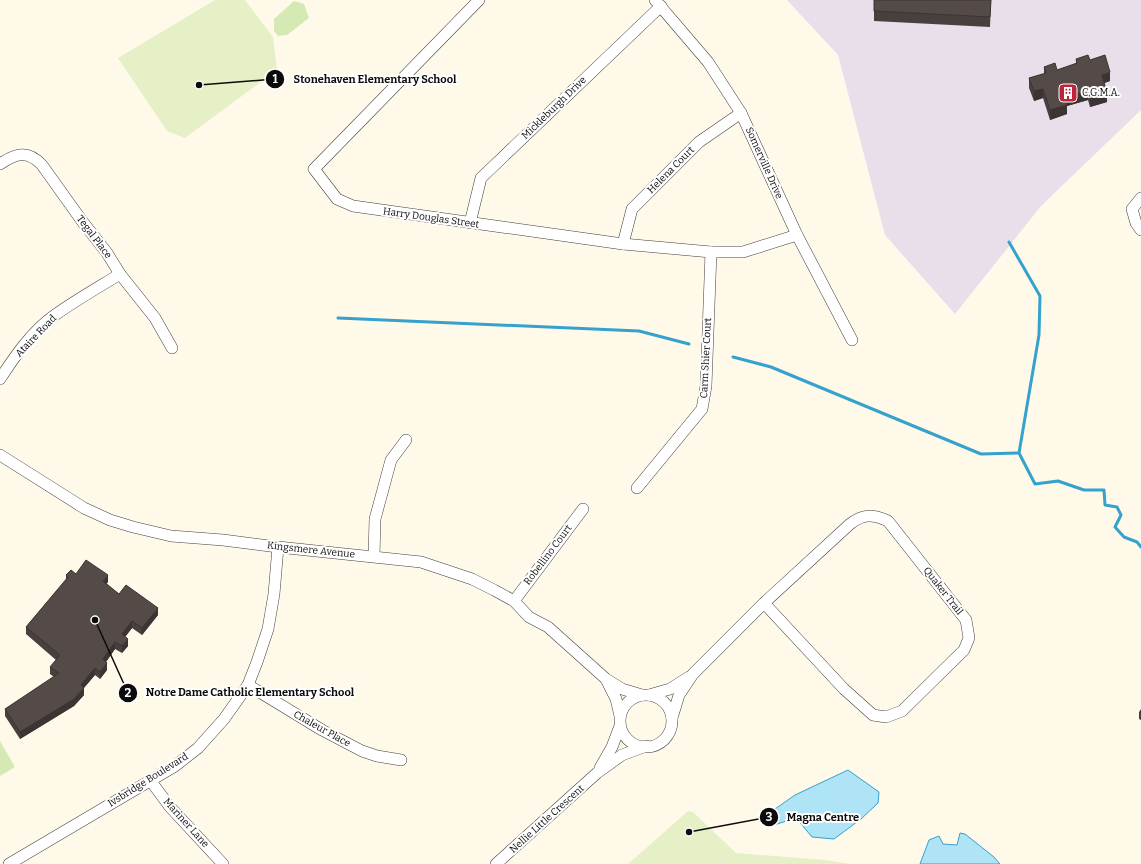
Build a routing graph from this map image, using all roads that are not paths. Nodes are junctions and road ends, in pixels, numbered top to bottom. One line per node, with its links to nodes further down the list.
1 (479, 0): 6 (street, Harry Douglas Street)
2 (658, 3): 3 (street, Somerville Drive); 6 (street, Mickleburgh Drive)
3 (741, 113): 8 (street, Somerville Drive); 9 (street, Helena Court)
4 (0, 164): 11 (street, Tegal Place)
5 (1141, 198): 7 (street)
6 (470, 223): 9 (street, Harry Douglas Street)
7 (1141, 230)
8 (797, 235): 10 (street, Harry Douglas Street); 12 (street, Somerville Drive)
9 (623, 244): 10 (street, Harry Douglas Street)
10 (711, 252): 17 (street, Carm Shier Court)
11 (120, 274): 13 (street, Tegal Place); 14 (street, Ataire Road)
12 (852, 340)
13 (172, 348)
14 (0, 380)
15 (406, 440): 20 (street)
16 (0, 455): 19 (street, Kingsmere Avenue)
17 (637, 488)
18 (583, 509): 21 (street, Robellino Court)
19 (278, 547): 20 (street, Kingsmere Avenue); 25 (street, Ivsbridge Boulevard)
20 (374, 556): 21 (street, Kingsmere Avenue)
21 (514, 601): 24 (street, Kingsmere Avenue)
22 (764, 603): 22 (street, Quaker Trail); 23 (street, Quaker Trail)
23 (693, 674): 26 (street, Quaker Trail); 27 (street, Quaker Trail)
24 (606, 679): 26 (street, Kingsmere Avenue); 28 (street, Kingsmere Avenue)
25 (248, 685): 30 (street, Chaleur Place); 32 (street, Ivsbridge Boulevard)
26 (645, 695): 27 (street); 28 (street)
27 (672, 718): 29 (street)
28 (620, 721): 29 (street); 31 (street, Nellie Little Crescent)
29 (646, 746): 31 (street, Nellie Little Crescent)
30 (401, 760)
31 (598, 773): 35 (street, Nellie Little Crescent)
32 (150, 780): 33 (street, Ivsbridge Boulevard); 34 (street, Mariner Lane)
33 (13, 863)
34 (223, 864)
35 (496, 864)

